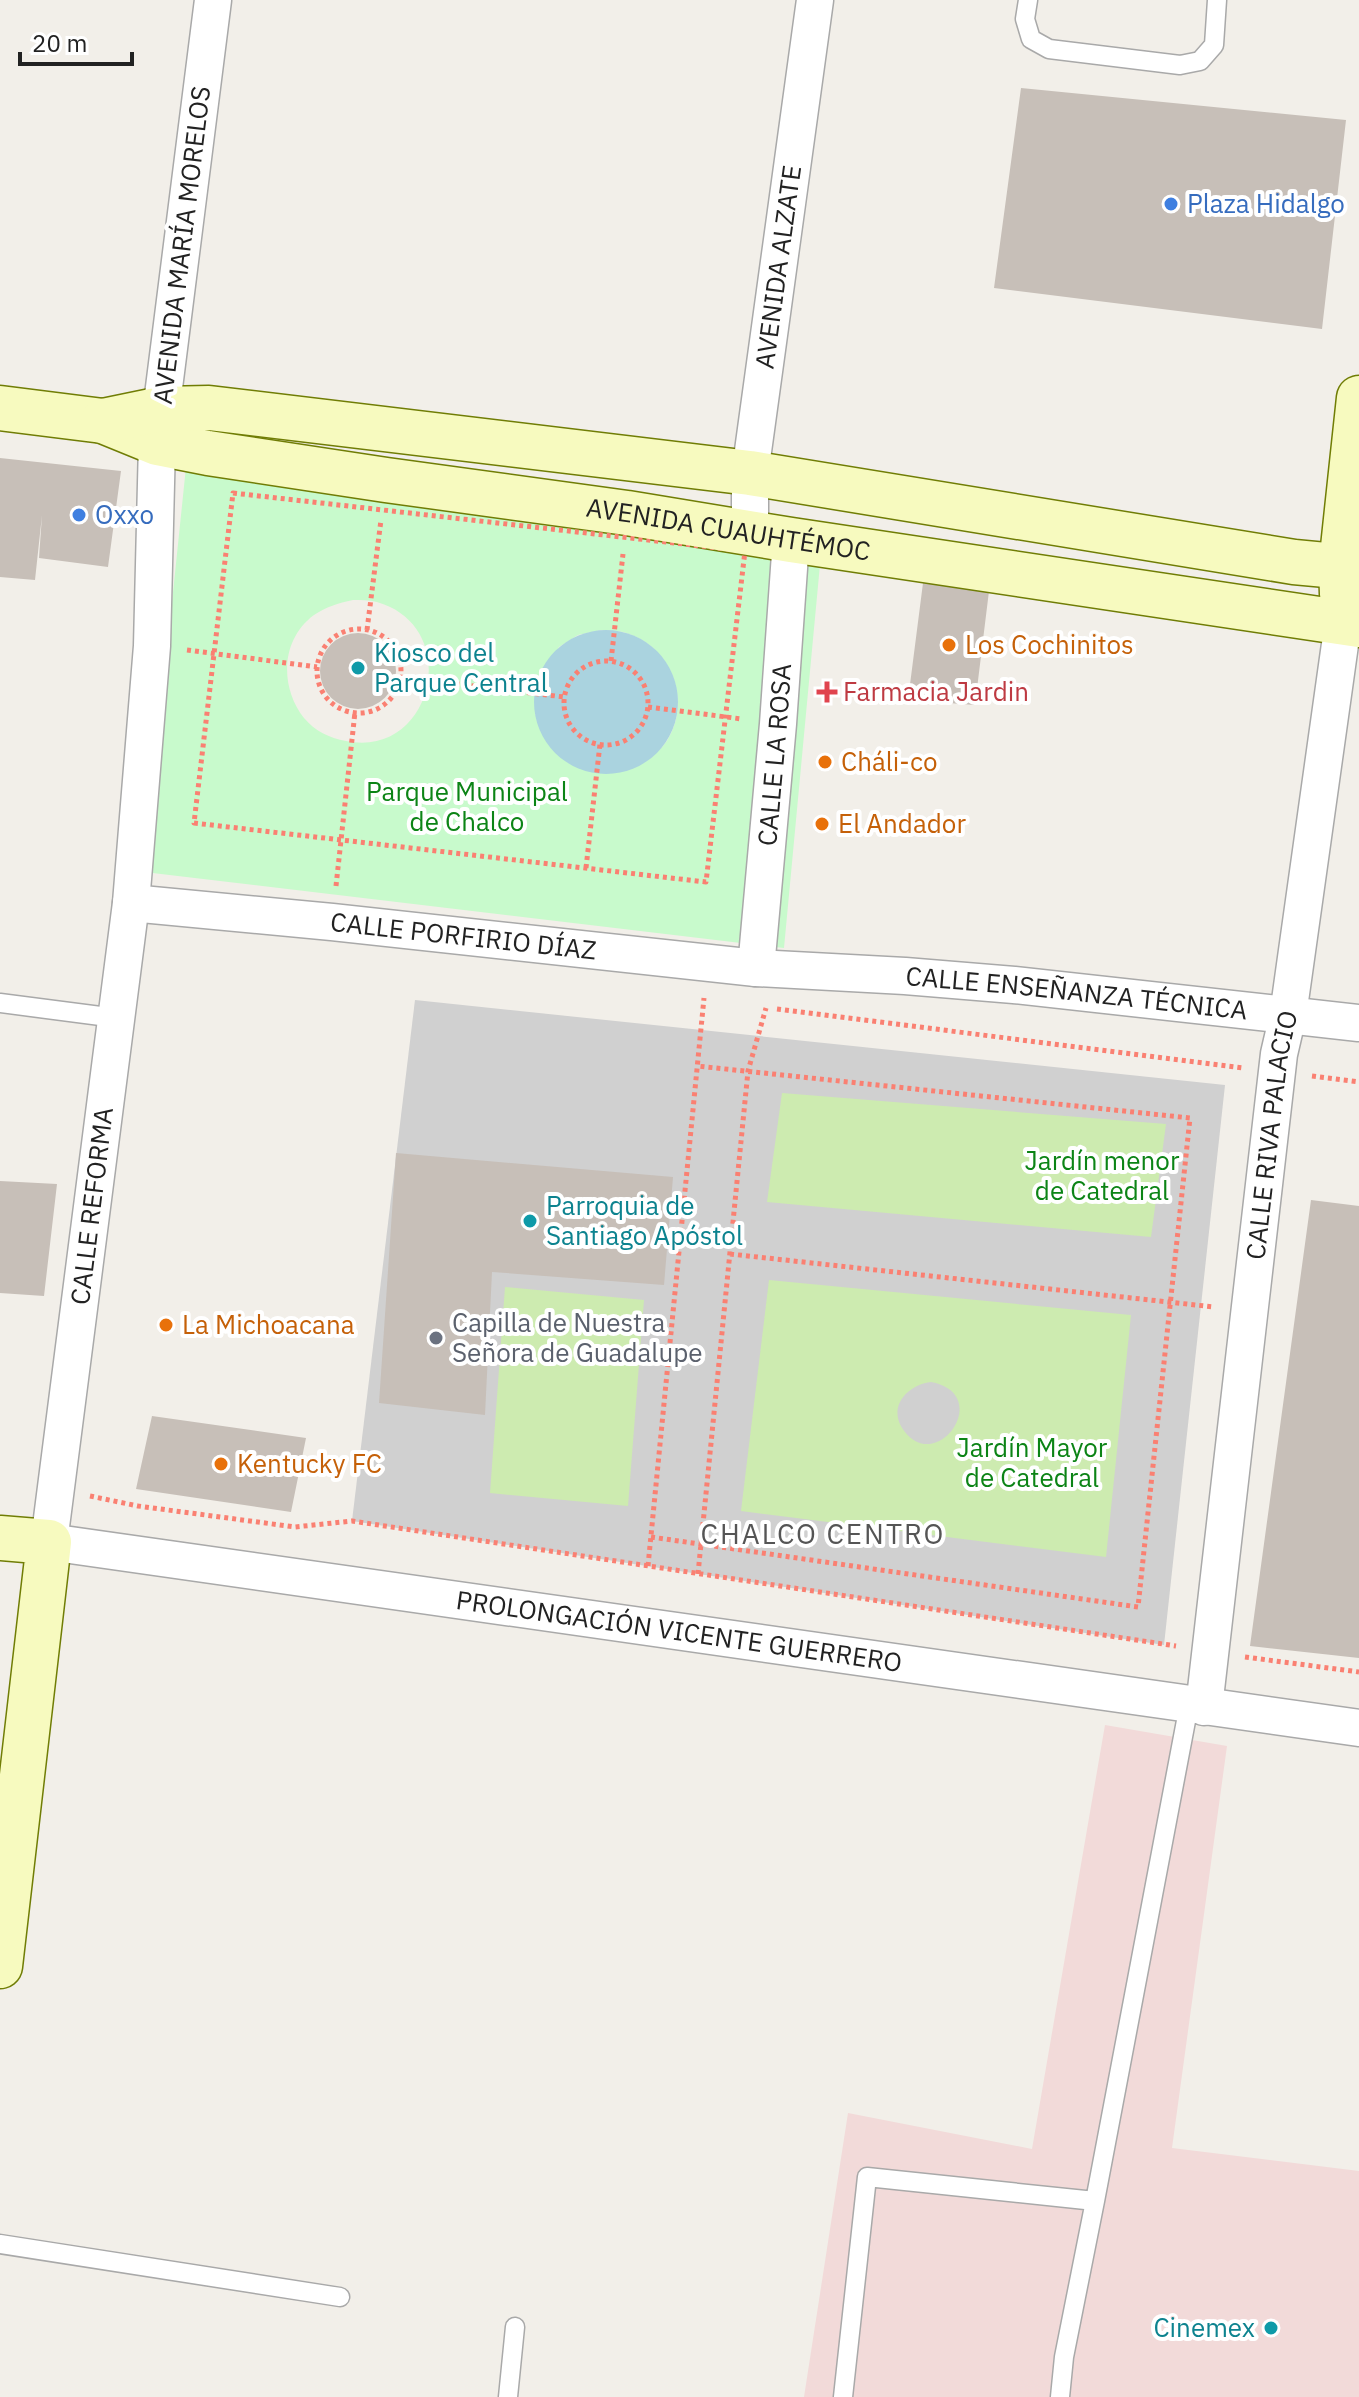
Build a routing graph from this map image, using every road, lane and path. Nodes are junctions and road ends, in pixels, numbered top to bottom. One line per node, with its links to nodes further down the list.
1 (213, 0): 7 (street, AVENIDA MARÍA MORELOS)
2 (815, 0): 8 (street, AVENIDA ALZATE)
3 (1028, 0): 4 (lane)
4 (1217, 0)
5 (1359, 398): 12 (main road, CALLE RIVA PALACIO)
6 (0, 408): 7 (main road, AVENIDA CUAUHTÉMOC)
7 (159, 426): 8 (main road, AVENIDA CUAUHTÉMOC); 9 (main road, AVENIDA CUAUHTÉMOC); 15 (street, CALLE REFORMA)
8 (750, 473): 11 (street, AVENIDA ALZATE); 12 (main road, AVENIDA CUAUHTÉMOC)
9 (384, 495): 10 (main road, AVENIDA CUAUHTÉMOC); 10 (path); 14 (path); 16 (path)
10 (625, 534): 11 (main road, AVENIDA CUAUHTÉMOC); 17 (path); 23 (path)
11 (770, 537): 13 (main road, AVENIDA CUAUHTÉMOC); 24 (street, CALLE LA ROSA)
12 (1350, 567): 13 (main road, CALLE RIVA PALACIO)
13 (1351, 624): 36 (street, CALLE RIVA PALACIO)
14 (367, 630): 18 (path); 19 (path)
15 (152, 646): 16 (path); 28 (street, CALLE REFORMA)
16 (214, 654): 18 (path); 26 (path)
17 (611, 661): 20 (path); 21 (path)
18 (317, 667): 22 (path)
19 (400, 677): 20 (path); 22 (path)
20 (564, 697): 25 (path)
21 (648, 707): 23 (path); 25 (path)
22 (355, 712): 26 (path)
23 (725, 717): 24 (path); 27 (path)
24 (778, 724): 31 (street, CALLE LA ROSA)
25 (600, 744): 27 (path)
26 (341, 840): 27 (path); 29 (path)
27 (586, 868)
28 (131, 903): 29 (street, CALLE PORFIRIO DÍAZ); 37 (street, CALLE REFORMA)
29 (332, 922): 30 (street, CALLE PORFIRIO DÍAZ)
30 (707, 963): 31 (street, CALLE PORFIRIO DÍAZ); 33 (path)
31 (756, 968): 32 (street, CALLE PORFIRIO DÍAZ)
32 (795, 970): 36 (street, CALLE ENSEÑANZA TÉCNICA)
33 (704, 1001): 35 (path); 39 (path)
34 (0, 1003): 37 (lane)
35 (714, 1003)
36 (1288, 1015): 38 (street, CALLE ENSEÑANZA TÉCNICA); 41 (street, CALLE RIVA PALACIO)
37 (116, 1018): 46 (street, CALLE REFORMA)
38 (1359, 1023)
39 (697, 1066): 40 (path); 47 (path)
40 (748, 1071): 41 (path); 43 (path); 44 (path)
41 (1277, 1072): 42 (path); 45 (street, CALLE RIVA PALACIO)
42 (1359, 1082)
43 (730, 1254): 44 (path); 50 (path)
44 (1170, 1303): 45 (path); 50 (path)
45 (1250, 1311): 53 (street, CALLE RIVA PALACIO)
46 (56, 1489): 49 (street, CALLE REFORMA); 51 (path)
47 (651, 1537): 50 (path); 51 (path)
48 (0, 1538): 49 (main road, PROLONGACIÓN VICENTE GUERRERO)
49 (49, 1542): 55 (street, PROLONGACIÓN VICENTE GUERRERO); 57 (main road, CALLE REFORMA)
50 (701, 1544): 52 (path)
51 (648, 1566): 52 (path)
52 (698, 1574): 53 (path)
53 (1211, 1652): 54 (path); 55 (street, CALLE RIVA PALACIO)
54 (1359, 1672)
55 (1197, 1706): 56 (street, PROLONGACIÓN VICENTE GUERRERO); 58 (lane)
56 (1359, 1728)
57 (0, 1966)
58 (1095, 2201): 63 (lane); 64 (lane)
59 (0, 2244): 60 (lane)
60 (340, 2297)
61 (515, 2327): 62 (lane)
62 (508, 2397)
63 (843, 2397)
64 (1060, 2397)

